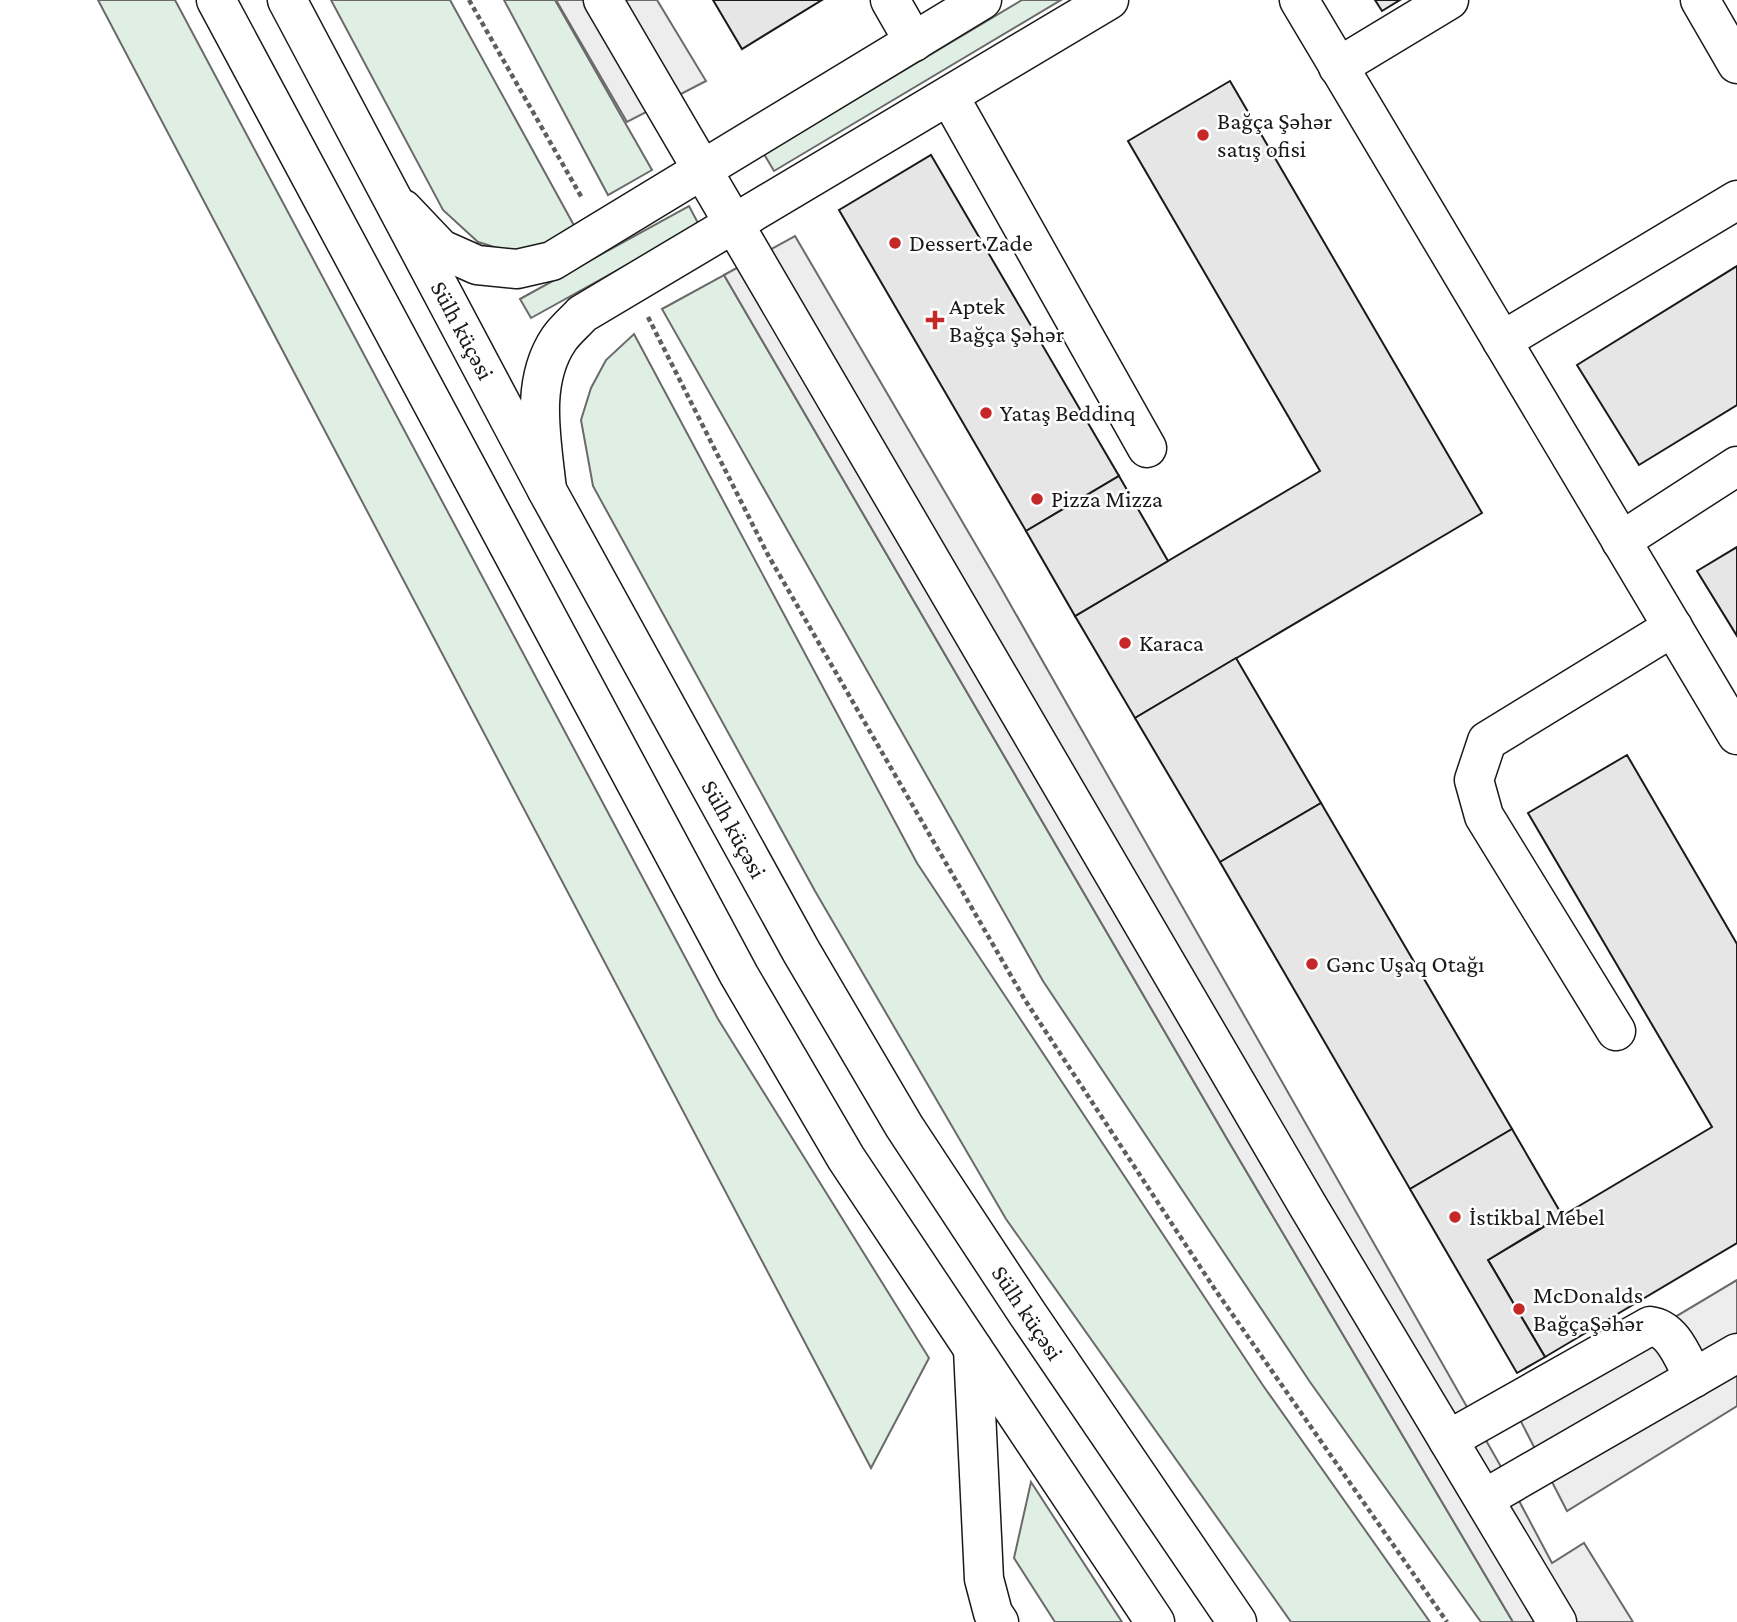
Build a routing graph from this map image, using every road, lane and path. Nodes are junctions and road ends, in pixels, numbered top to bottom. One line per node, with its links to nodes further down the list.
1 (216, 0): 29 (main road)
2 (287, 0): 16 (main road, Sülh küçəsi)
3 (469, 0): 18 (path)
4 (603, 0): 15 (main road)
5 (890, 0): 11 (main road)
6 (982, 0): 11 (main road)
7 (1109, 0): 14 (main road)
8 (1299, 0): 13 (main road)
9 (1449, 0): 13 (main road)
10 (1700, 0): 12 (main road)
11 (914, 42): 15 (main road)
12 (1737, 64)
13 (1338, 67): 21 (main road)
14 (949, 96): 19 (main road); 22 (main road)
15 (703, 170): 16 (main road); 19 (main road)
16 (392, 198): 24 (main road, Sülh küçəsi)
17 (1737, 200): 21 (main road)
18 (586, 205)
19 (735, 224): 24 (main road); 32 (main road)
20 (647, 314): 37 (path)
21 (1502, 341): 25 (main road)
22 (1147, 448)
23 (1737, 466): 25 (main road)
24 (548, 492): 36 (main road, Sülh küçəsi)
25 (1620, 541): 26 (main road)
26 (1673, 628): 27 (main road); 28 (main road)
27 (1733, 721)
28 (1616, 1031)
29 (973, 1349): 34 (main road); 35 (main road)
30 (1737, 1353): 31 (main road)
31 (1694, 1378): 32 (main road); 33 (main road)
32 (1448, 1440): 33 (main road)
33 (1484, 1499): 38 (main road)
34 (992, 1619)
35 (1155, 1622)
36 (1237, 1622)
37 (1447, 1622)
38 (1557, 1622)

